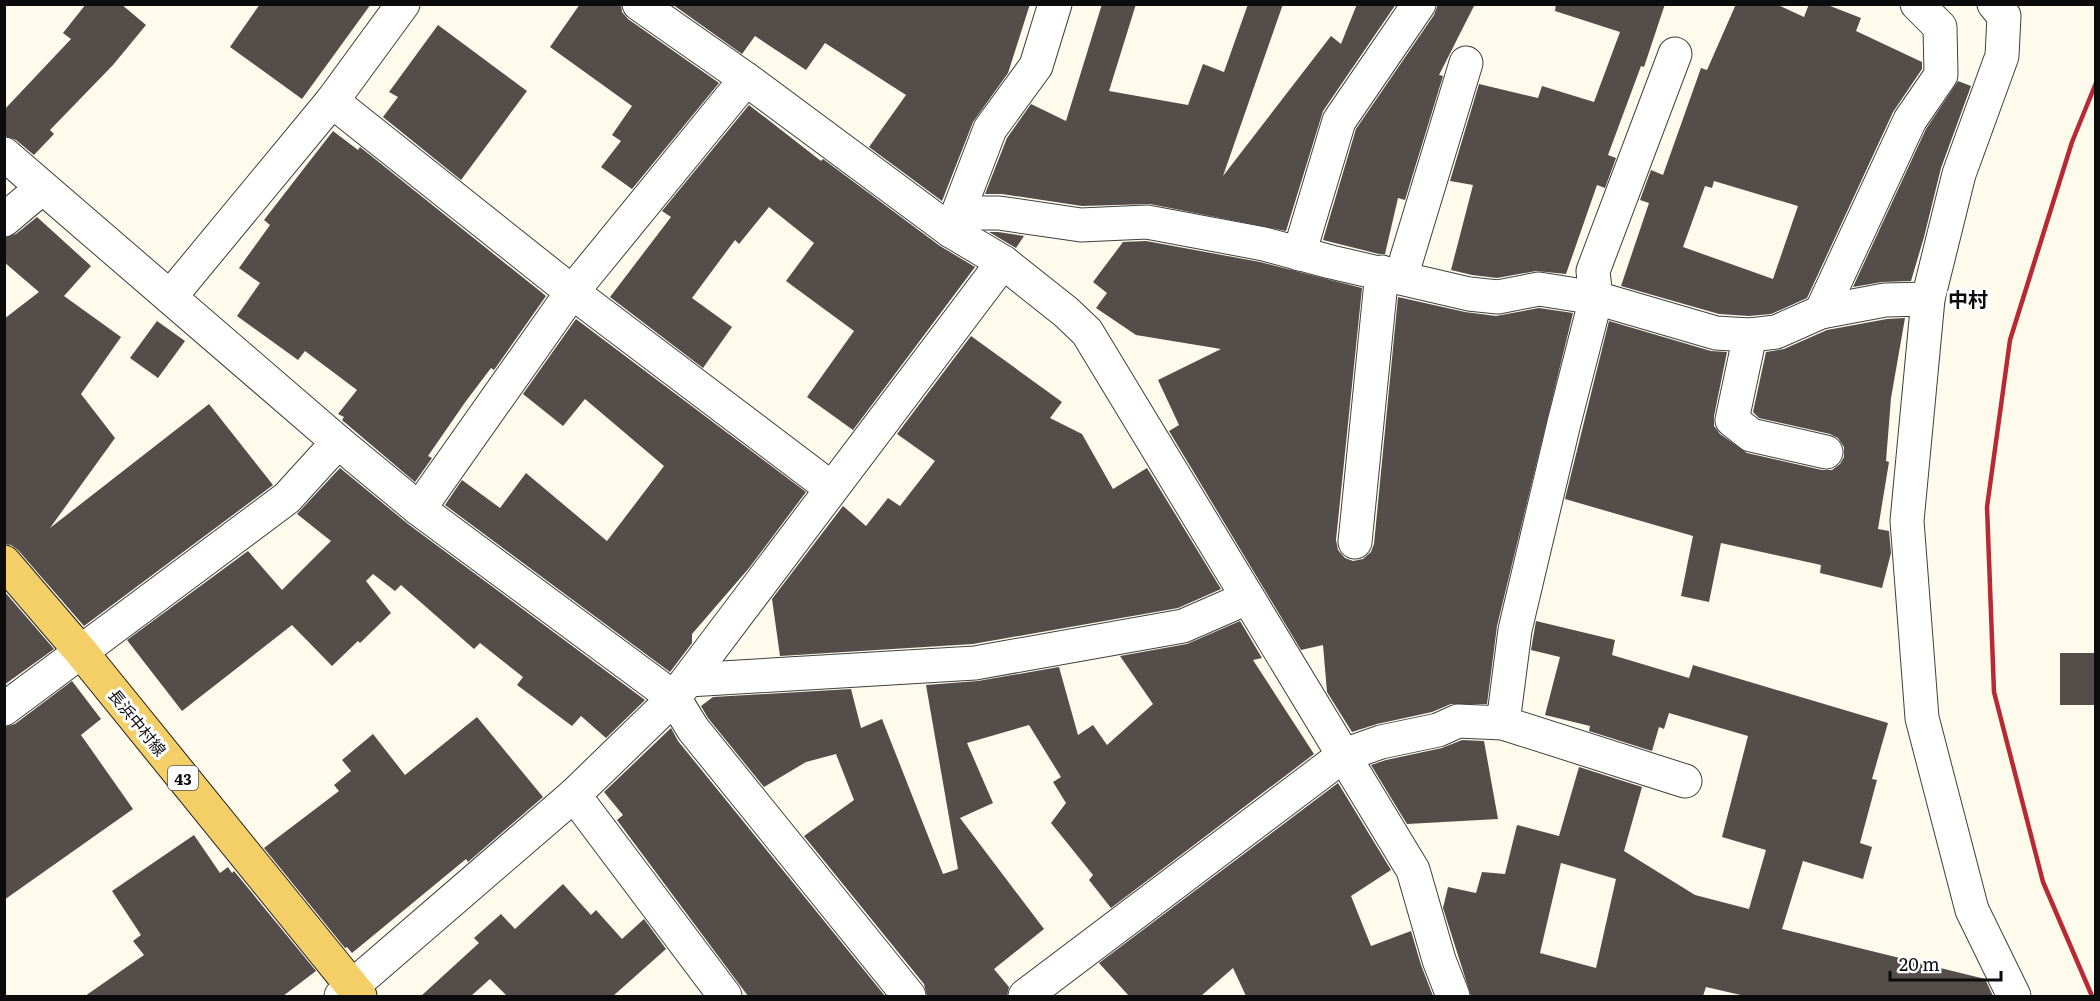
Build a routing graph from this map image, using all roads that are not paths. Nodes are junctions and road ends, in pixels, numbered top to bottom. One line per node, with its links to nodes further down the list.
1 (403, 4): 10 (street)
2 (639, 4): 9 (street)
3 (1055, 4): 14 (street)
4 (1419, 4): 15 (street)
5 (1917, 4): 22 (street)
6 (1994, 4): 21 (street)
7 (1675, 54): 20 (street)
8 (1466, 63): 17 (street)
9 (746, 79): 14 (street); 18 (street)
10 (332, 101): 18 (street); 19 (street)
11 (4, 154): 12 (street)
12 (42, 188): 13 (street); 19 (street)
13 (4, 220)
14 (956, 222): 15 (street); 16 (street)
15 (1299, 254): 17 (street)
16 (1003, 262): 26 (street); 30 (street)
17 (1391, 275): 20 (street); 28 (street)
18 (572, 292): 26 (street); 27 (street)
19 (170, 297): 24 (street)
20 (1596, 298): 23 (street); 34 (street)
21 (1928, 299): 22 (street); 43 (street)
22 (1821, 312): 23 (street)
23 (1750, 335): 25 (street)
24 (338, 442): 27 (street); 31 (street)
25 (1826, 452)
26 (831, 488): 32 (street)
27 (419, 509): 32 (street)
28 (1355, 542)
29 (4, 562): 31 (main road, 長浜中村線 / 43)
30 (1247, 598): 32 (street); 35 (street)
31 (81, 653): 33 (street); 38 (main road, 長浜中村線 / 43)
32 (681, 689): 37 (street); 40 (street)
33 (4, 710)
34 (1503, 723): 35 (street); 36 (street)
35 (1344, 755): 41 (street); 42 (street)
36 (1685, 781)
37 (574, 795): 38 (street); 39 (street)
38 (351, 993)
39 (725, 996)
40 (909, 996)
41 (1025, 996)
42 (1453, 996)
43 (2014, 996)

